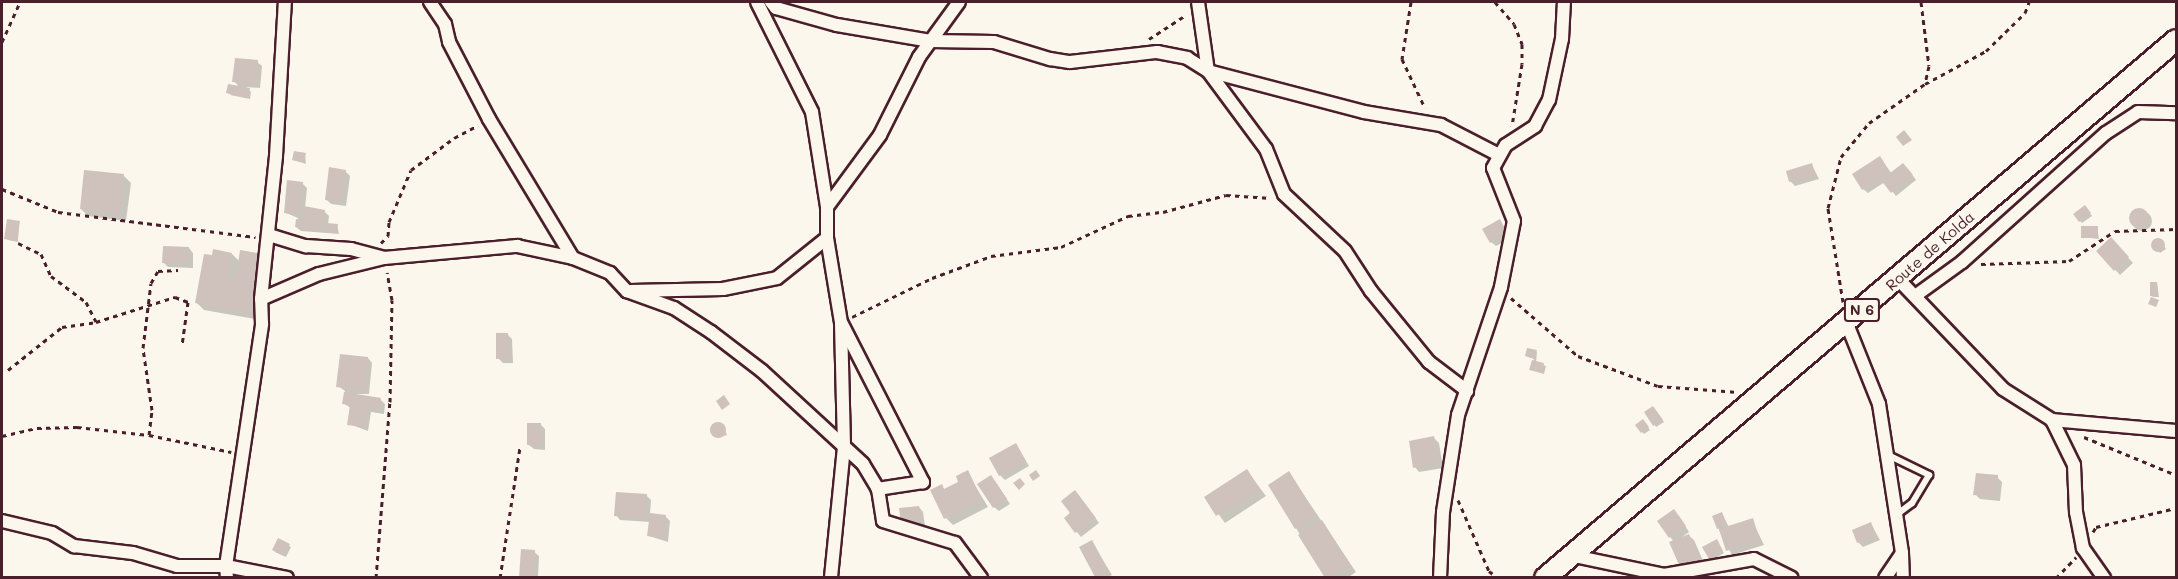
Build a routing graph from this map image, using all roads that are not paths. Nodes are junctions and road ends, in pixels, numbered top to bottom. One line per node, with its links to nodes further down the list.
1 (285, 2): 14 (street)
2 (430, 2): 17 (street)
3 (757, 2): 13 (street)
4 (771, 2): 9 (street)
5 (959, 2): 9 (street)
6 (1564, 2): 12 (street)
7 (1198, 3): 10 (street)
8 (2176, 40): 18 (main road, Route de Kolda / N 6)
9 (931, 41): 10 (street); 13 (street)
10 (1208, 71): 12 (street); 24 (street)
11 (2176, 113): 20 (street)
12 (1502, 150): 24 (street)
13 (827, 207): 15 (street)
14 (269, 235): 16 (street); 21 (street)
15 (828, 238): 19 (street); 22 (street)
16 (384, 258): 17 (street); 21 (street)
17 (573, 258): 19 (street)
18 (1898, 279): 20 (street); 23 (main road, Route de Kolda / N 6)
19 (627, 291): 27 (street)
20 (1915, 296): 25 (street)
21 (261, 299): 34 (street)
22 (841, 323): 27 (street); 29 (street)
23 (1847, 324): 28 (street); 33 (main road, Route de Kolda / N 6)
24 (1467, 391): 38 (street)
25 (2052, 420): 26 (street); 43 (street)
26 (2176, 431)
27 (844, 447): 29 (street); 36 (street)
28 (1887, 455): 30 (street); 30 (lane)
29 (878, 489): 37 (street)
30 (1896, 515): 32 (street)
31 (2, 521): 34 (street)
32 (1902, 553): 41 (street); 42 (street)
33 (1575, 556): 39 (main road, Route de Kolda / N 6); 40 (street)
34 (226, 572): 35 (street)
35 (286, 578)
36 (831, 578)
37 (981, 578)
38 (1440, 578)
39 (1545, 578)
40 (1792, 578)
41 (1885, 578)
42 (1903, 578)
43 (2104, 578)

